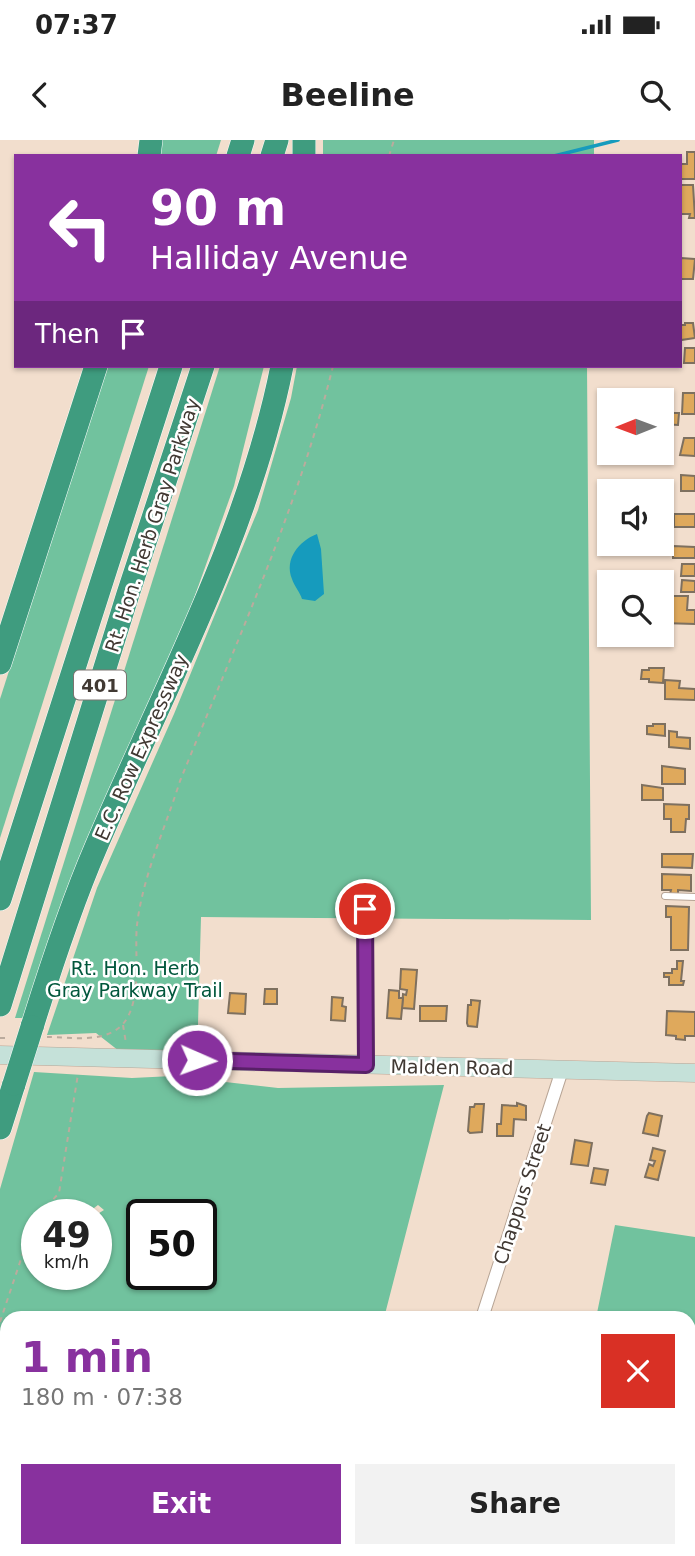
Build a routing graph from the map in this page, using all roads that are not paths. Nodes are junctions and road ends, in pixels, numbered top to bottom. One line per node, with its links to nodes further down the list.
1 (95, 368): 5 (highway)
2 (170, 368): 8 (highway, Rt. Hon. Herb Gray Parkway / 401)
3 (202, 368): 10 (highway, Rt. Hon. Herb Gray Parkway / 401)
4 (282, 368): 15 (highway, E.C. Row Expressway, bridge)
5 (0, 663)
6 (665, 896): 7 (lane)
7 (695, 897)
8 (0, 899)
9 (365, 909): 12 (street)
10 (0, 1005)
11 (0, 1055): 12 (main road, Malden Road)
12 (366, 1065): 13 (main road, Malden Road)
13 (562, 1070): 14 (main road, Malden Road); 16 (street, Chappus Street)
14 (695, 1073)
15 (0, 1128)
16 (484, 1311)

